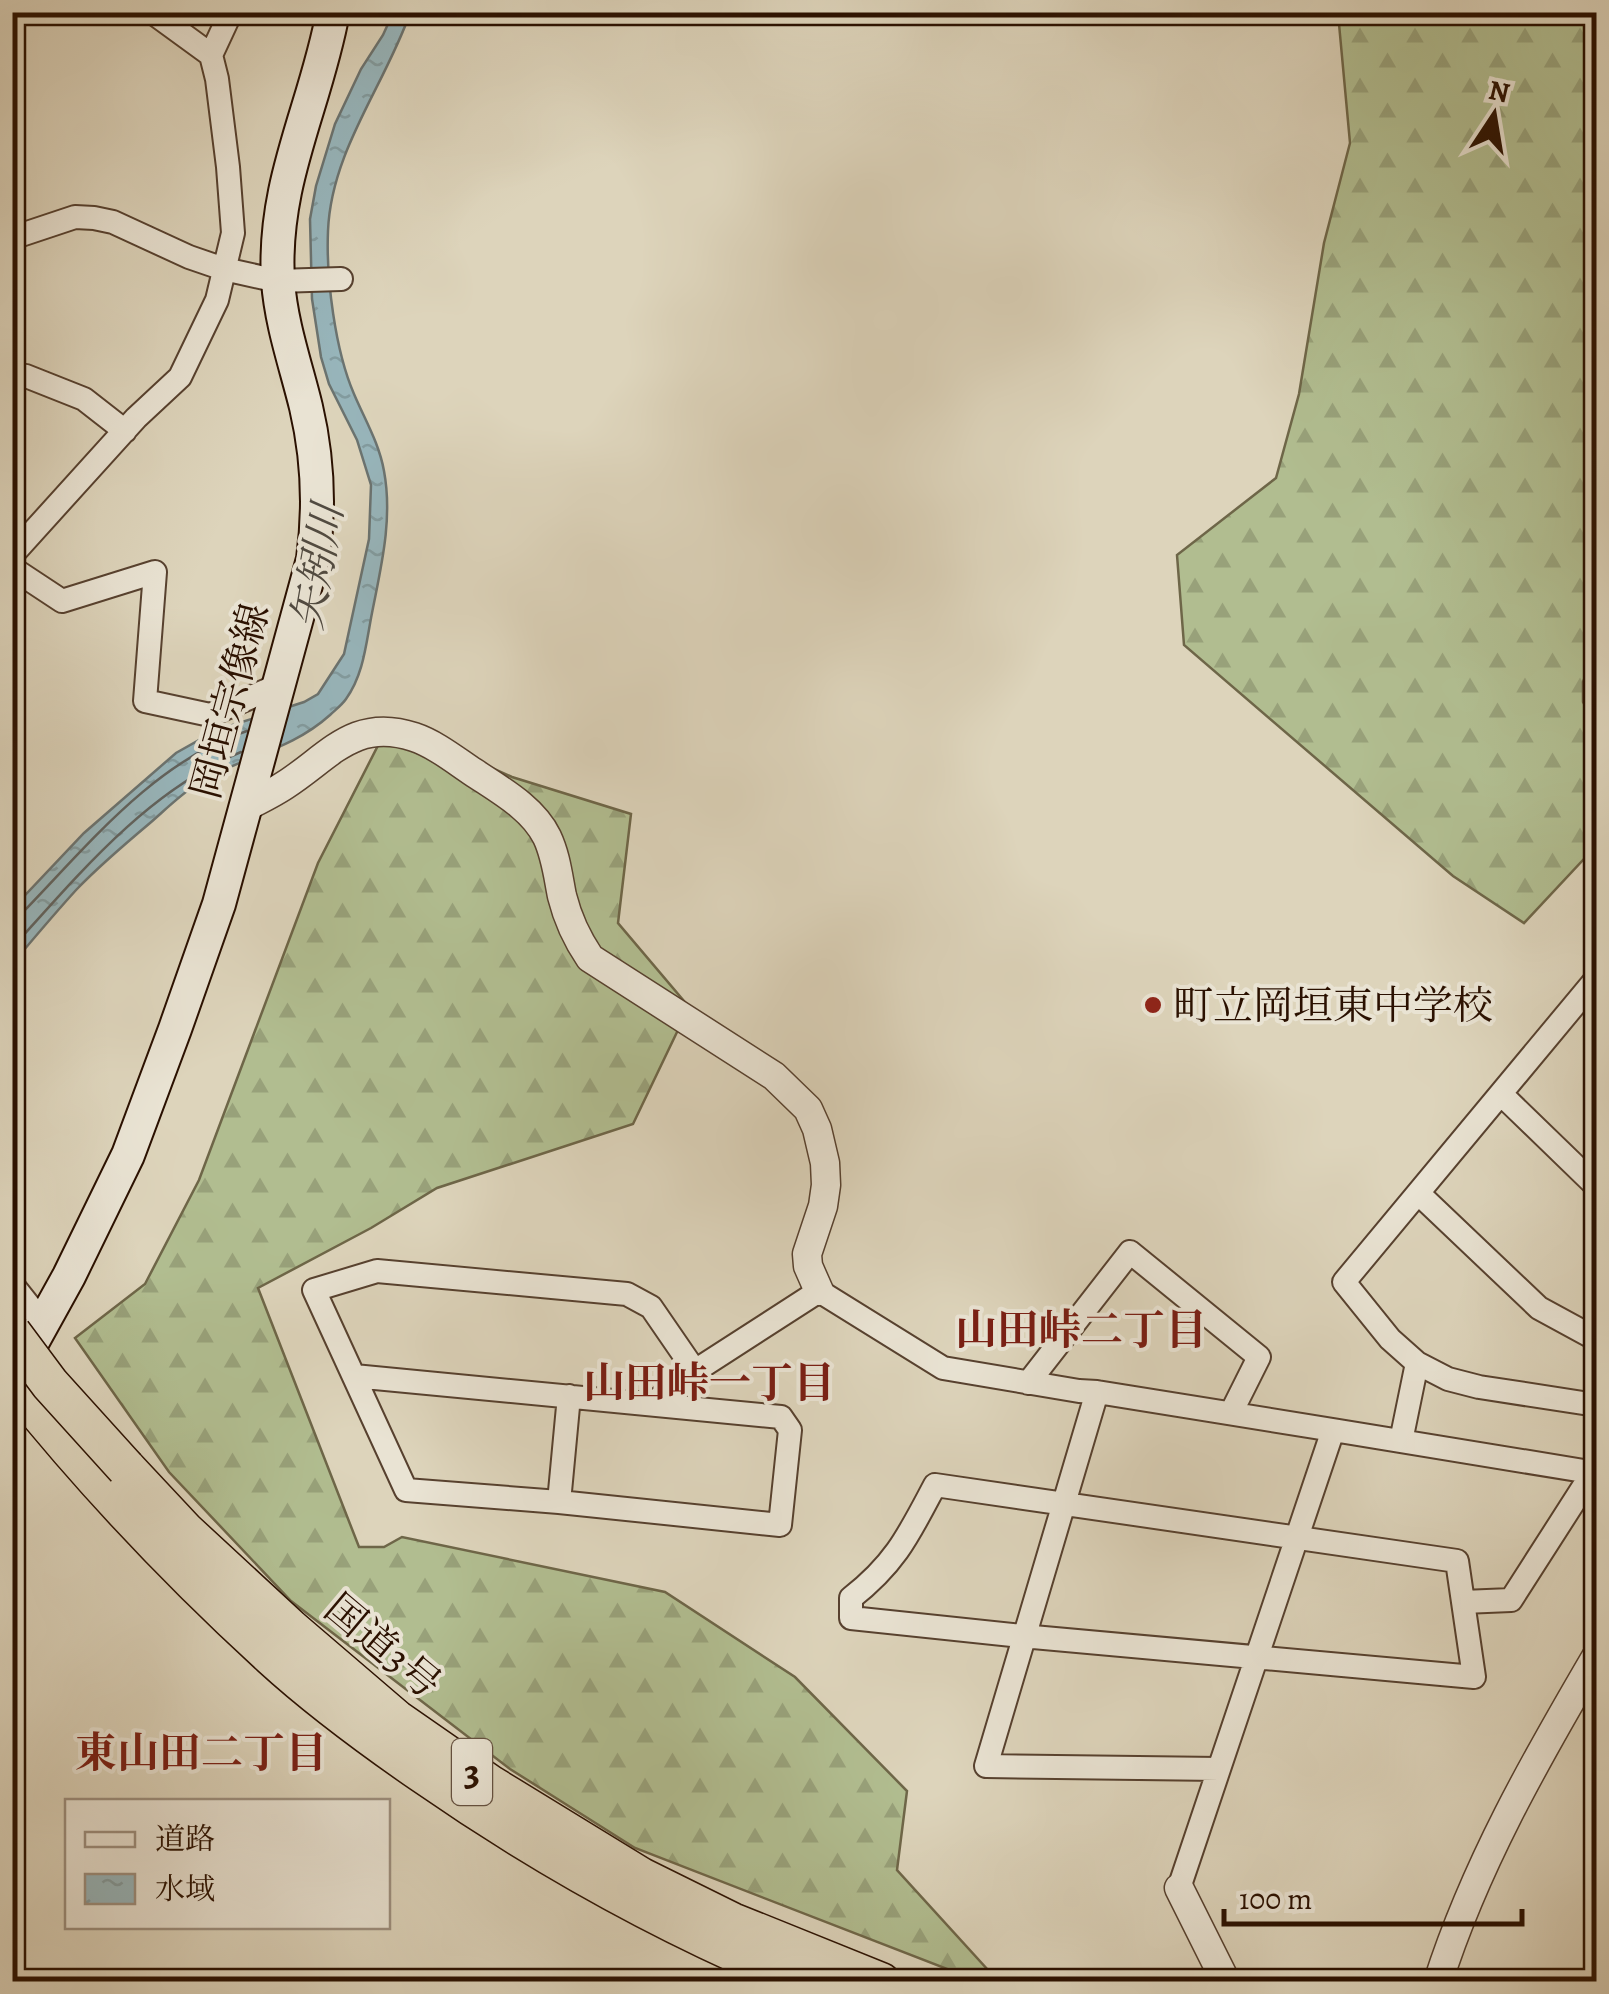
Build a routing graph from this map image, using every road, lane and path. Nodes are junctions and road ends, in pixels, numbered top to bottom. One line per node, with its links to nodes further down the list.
1 (152, 12): 4 (street)
2 (231, 12): 4 (street)
3 (334, 12): 8 (main road, 岡垣宗像線)
4 (210, 55): 6 (street)
5 (12, 238): 6 (street)
6 (224, 269): 8 (street); 10 (street)
7 (340, 279): 8 (street)
8 (278, 281): 13 (main road, 岡垣宗像線)
9 (12, 374): 10 (street)
10 (124, 431): 11 (street)
11 (12, 555)
12 (12, 568): 13 (street)
13 (277, 691): 14 (main road, 岡垣宗像線)
14 (246, 808): 21 (street); 22 (main road, 岡垣宗像線)
15 (1596, 980): 16 (street)
16 (1589, 1005): 17 (street)
17 (1501, 1094): 18 (street); 19 (street)
18 (1596, 1186)
19 (1418, 1193): 23 (street); 24 (street)
20 (12, 1284): 22 (street)
21 (819, 1290): 25 (street); 28 (street)
22 (28, 1328): 27 (main road, 岡垣宗像線); 37 (highway, 国道3号 / 3, bridge)
23 (1596, 1340)
24 (1417, 1362): 32 (street); 35 (street)
25 (695, 1370): 26 (street); 31 (street)
26 (354, 1376): 30 (street); 38 (street)
27 (12, 1379): 37 (highway, 国道3号 / 3)
28 (1028, 1382): 29 (street); 33 (street)
29 (1097, 1392): 33 (street); 39 (street)
30 (569, 1396): 31 (street); 38 (street)
31 (654, 1403): 38 (street)
32 (1596, 1404)
33 (1230, 1413): 34 (street)
34 (1333, 1430): 35 (street); 40 (street)
35 (1402, 1441): 36 (street)
36 (1595, 1473): 41 (street)
37 (113, 1477): 47 (highway, 国道3号 / 3); 48 (highway, 国道3号 / 3)
38 (558, 1502)
39 (1063, 1503): 40 (street); 42 (street); 42 (street)
40 (1298, 1536): 41 (street); 44 (street)
41 (1464, 1602): 44 (street)
42 (1022, 1636): 44 (street); 45 (street)
43 (1596, 1657): 50 (street)
44 (1255, 1658): 45 (street)
45 (1219, 1770): 46 (street)
46 (1179, 1888): 49 (street)
47 (802, 1982)
48 (881, 1982)
49 (1226, 1982)
50 (1438, 1982)

